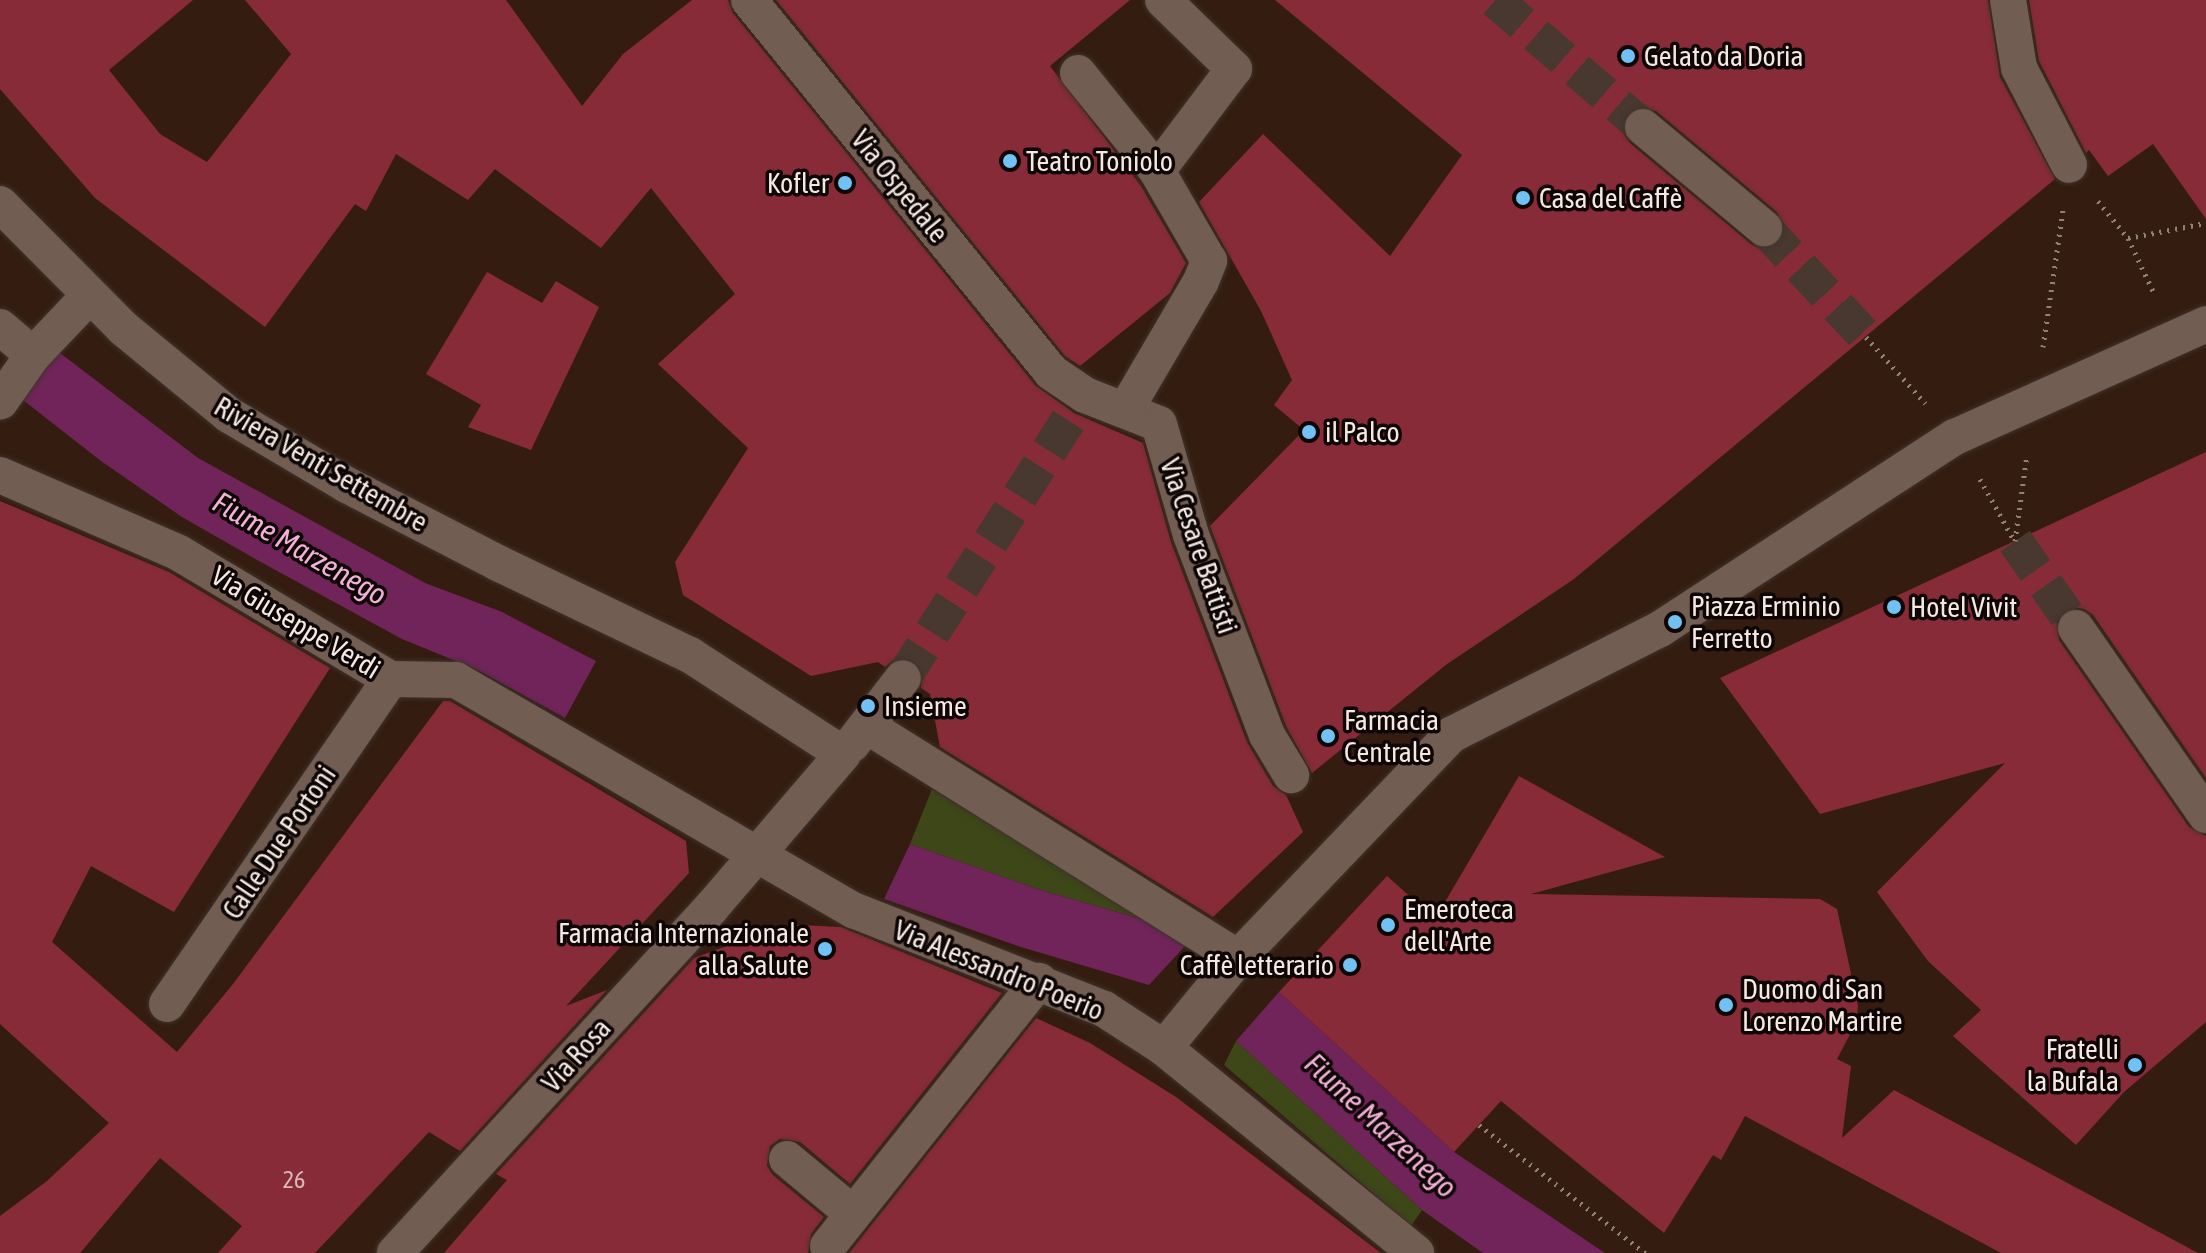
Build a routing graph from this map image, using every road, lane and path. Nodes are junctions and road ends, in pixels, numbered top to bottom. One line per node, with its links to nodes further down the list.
1 (749, 0): 17 (street, Via Ospedale)
2 (1163, 0): 7 (street)
3 (2008, 0): 6 (street)
4 (1078, 73): 7 (street)
5 (1643, 127): 10 (street)
6 (2069, 165): 11 (path)
7 (1157, 171): 19 (street)
8 (0, 204): 12 (street, Riviera Venti Settembre)
9 (2206, 223): 11 (path)
10 (1764, 228)
11 (2128, 238): 14 (path)
12 (89, 296): 16 (street); 27 (street, Riviera Venti Settembre)
13 (0, 327): 16 (street)
14 (2191, 331): 20 (street)
15 (1866, 337): 20 (path)
16 (33, 355): 18 (street)
17 (1051, 372): 19 (street, Via Cesare Battisti)
18 (0, 402)
19 (1126, 409): 28 (street, Via Cesare Battisti)
20 (1955, 437): 22 (path); 31 (street)
21 (0, 475): 25 (street, Via Giuseppe Verdi)
22 (2015, 541)
23 (2076, 628): 29 (street)
24 (903, 678): 26 (street, Via Rosa)
25 (390, 679): 30 (street, Via Giuseppe Verdi); 33 (street, Calle Due Portoni)
26 (867, 726): 27 (street, Via Rosa); 31 (street)
27 (843, 754): 30 (street, Via Rosa)
28 (1291, 775)
29 (2206, 815)
30 (756, 855): 32 (street, Via Alessandro Poerio); 39 (street, Via Rosa)
31 (1238, 958): 34 (street)
32 (1039, 981): 34 (street, Via Alessandro Poerio); 37 (street)
33 (167, 1004)
34 (1164, 1048): 40 (street, Via Alessandro Poerio)
35 (1479, 1125): 41 (path)
36 (787, 1159): 37 (street)
37 (852, 1213): 38 (street)
38 (828, 1246)
39 (395, 1253)
40 (1416, 1253)
41 (1645, 1253)

